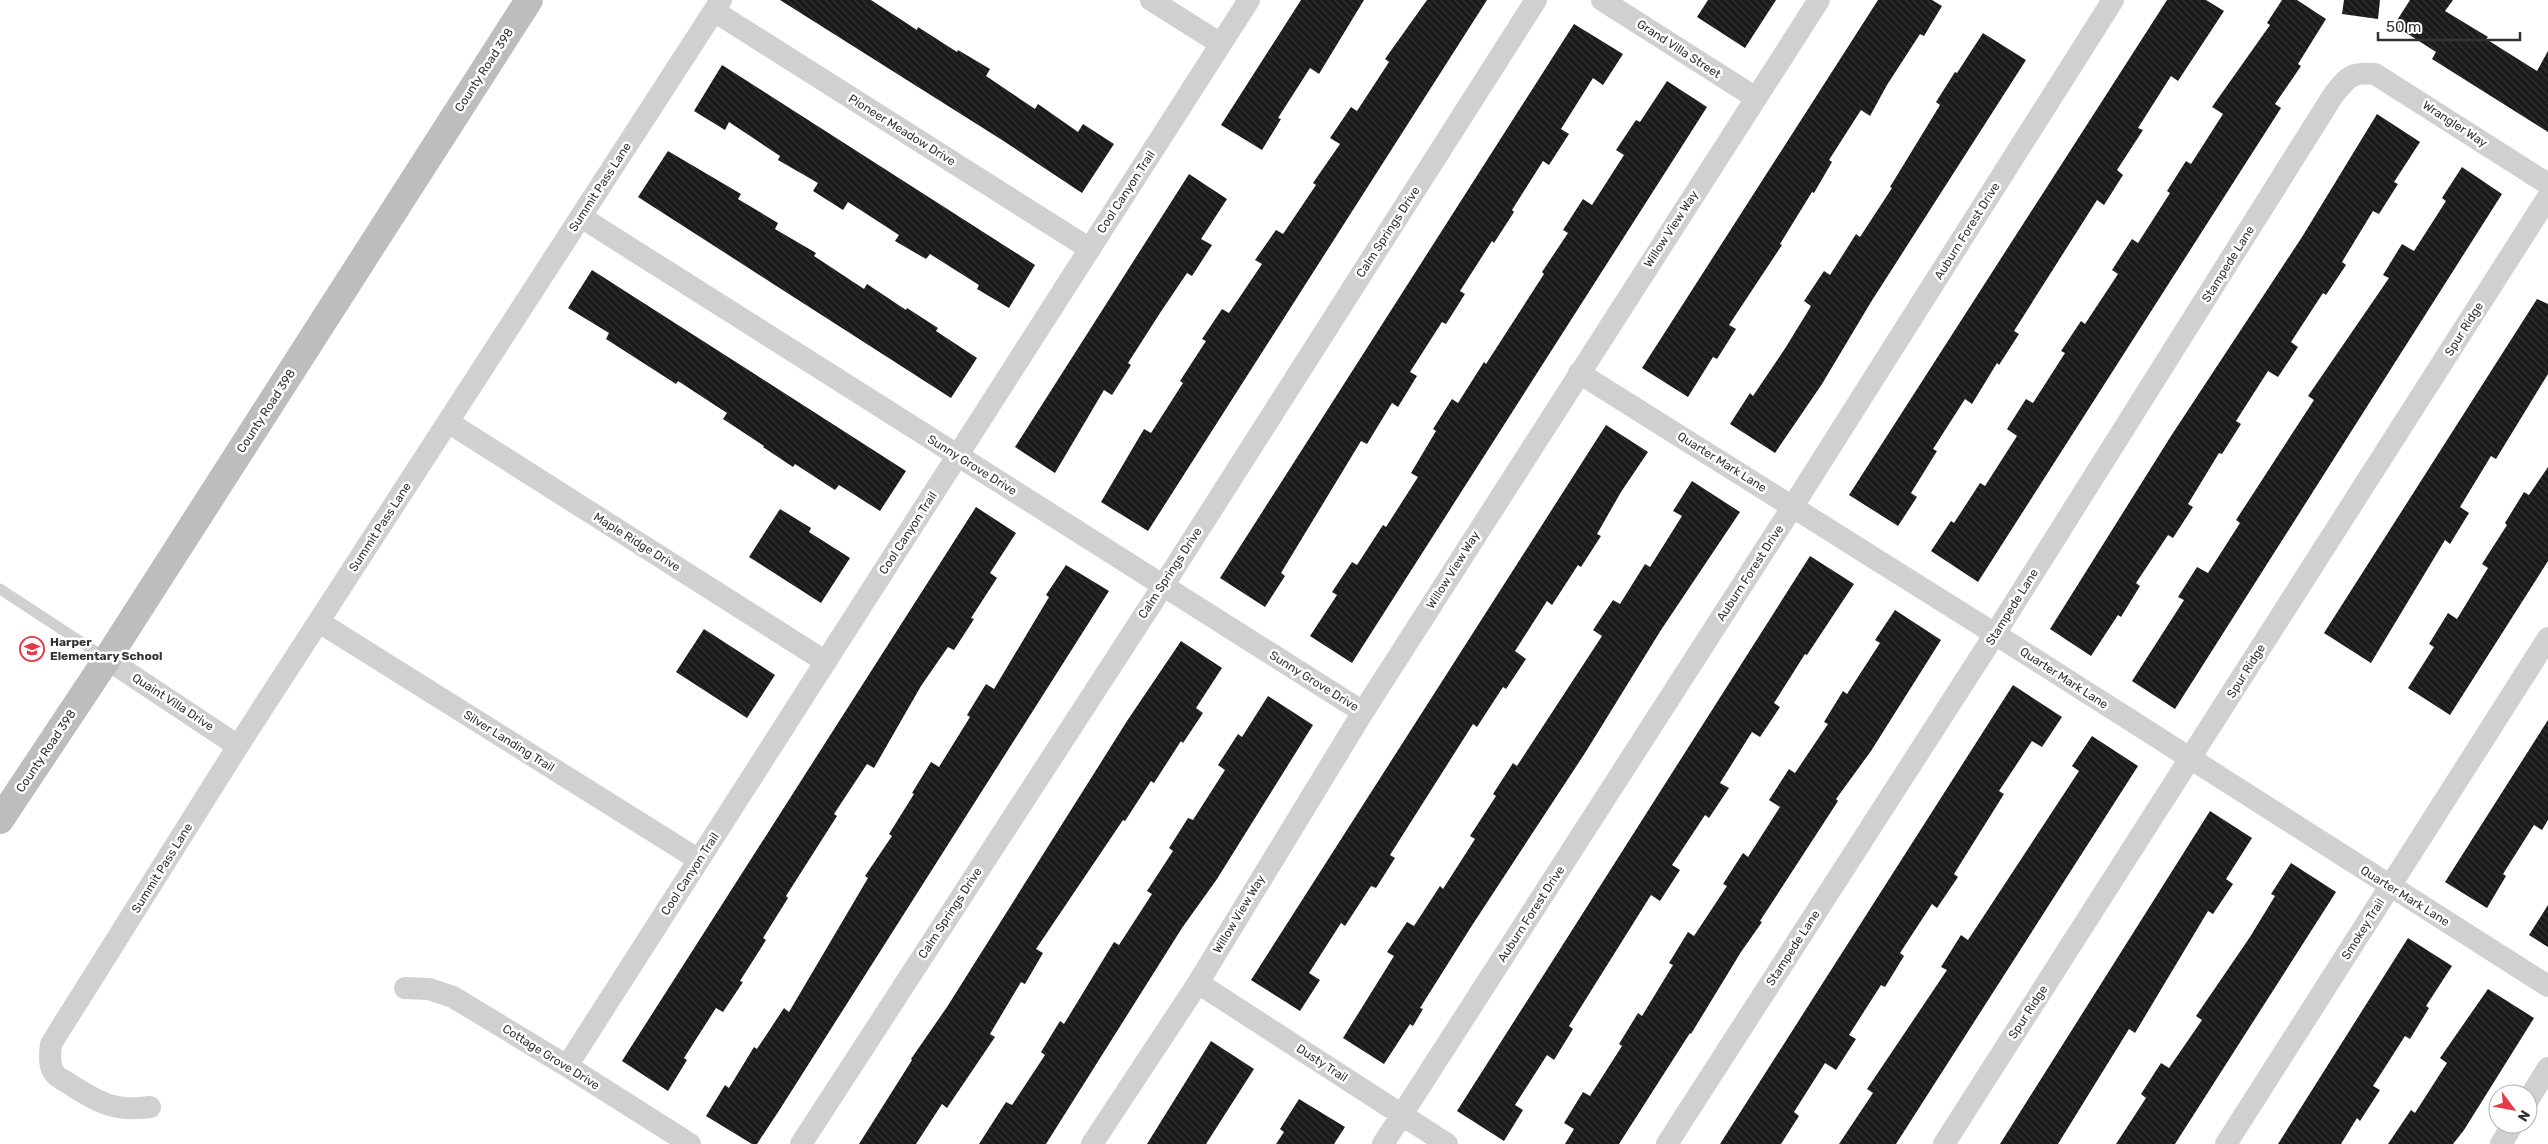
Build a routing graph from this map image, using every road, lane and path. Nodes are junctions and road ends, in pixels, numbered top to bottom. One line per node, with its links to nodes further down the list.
1 (529, 0): 25 (street, County Road 398)
2 (1151, 0): 9 (street)
3 (1249, 0): 9 (street, Cool Canyon Trail)
4 (1536, 0): 20 (street, Calm Springs Drive)
5 (1602, 0): 11 (street, Grand Villa Street)
6 (1819, 0): 11 (street, Willow View Way)
7 (2113, 0): 19 (street, Auburn Forest Drive)
8 (717, 6): 14 (street, Summit Pass Lane); 15 (street, Pioneer Meadow Drive)
9 (1221, 44): 15 (street, Cool Canyon Trail)
10 (2358, 72): 12 (street, Wrangler Way); 23 (street, Stampede Lane)
11 (1756, 98): 16 (street, Willow View Way)
12 (2548, 184)
13 (2548, 197): 29 (street, Spur Ridge)
14 (581, 217): 17 (street, Summit Pass Lane); 18 (street, Sunny Grove Drive)
15 (1090, 249): 18 (street, Cool Canyon Trail)
16 (1579, 373): 19 (street, Quarter Mark Lane); 27 (street, Willow View Way)
17 (448, 422): 22 (street, Summit Pass Lane); 26 (street, Maple Ridge Drive)
18 (957, 456): 20 (street, Sunny Grove Drive); 26 (street, Cool Canyon Trail)
19 (1793, 506): 23 (street, Quarter Mark Lane); 40 (street, Auburn Forest Drive)
20 (1163, 586): 27 (street, Sunny Grove Drive); 42 (street, Calm Springs Drive)
21 (0, 589): 25 (lane)
22 (319, 622): 28 (street, Summit Pass Lane); 31 (street, Silver Landing Trail)
23 (1995, 634): 29 (street, Quarter Mark Lane); 46 (street, Stampede Lane)
24 (2548, 638): 32 (street, Smokey Trail)
25 (107, 659): 28 (street, Quaint Villa Drive); 30 (street, County Road 398)
26 (826, 662): 31 (street, Cool Canyon Trail)
27 (1363, 712): 33 (street, Willow View Way)
28 (238, 746): 39 (street, Summit Pass Lane)
29 (2190, 759): 32 (street, Quarter Mark Lane); 47 (street, Spur Ridge)
30 (0, 820)
31 (699, 860): 36 (street, Cool Canyon Trail)
32 (2390, 887): 34 (street, Quarter Mark Lane); 48 (street, Smokey Trail)
33 (1198, 983): 40 (street, Dusty Trail); 43 (street, Willow View Way)
34 (2548, 986)
35 (406, 988): 36 (street, Cottage Grove Drive)
36 (567, 1066): 41 (street, Cottage Grove Drive)
37 (2548, 1068): 38 (street)
38 (2538, 1084)
39 (150, 1107)
40 (1402, 1115): 44 (street, Auburn Forest Drive); 45 (street, Dusty Trail)
41 (690, 1144)
42 (801, 1144)
43 (1092, 1144)
44 (1383, 1144)
45 (1447, 1144)
46 (1667, 1144)
47 (1944, 1144)
48 (2226, 1144)

